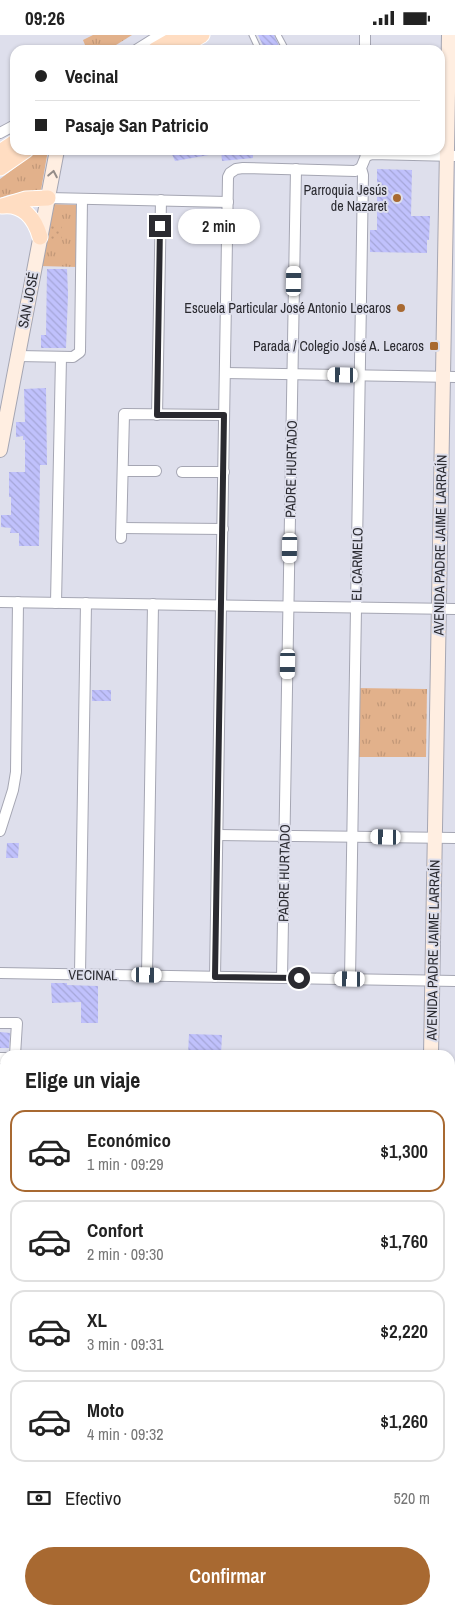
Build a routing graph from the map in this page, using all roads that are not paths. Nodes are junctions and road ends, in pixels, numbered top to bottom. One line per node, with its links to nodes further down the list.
1 (160, 35): 5 (street)
2 (181, 35): 6 (main road)
3 (202, 35): 7 (main road)
4 (449, 35): 12 (street, AVENIDA PADRE JAIME LARRAÍN)
5 (144, 45)
6 (164, 45)
7 (185, 45)
8 (19, 155): 13 (main road)
9 (56, 155): 16 (street, SAN JOSÉ, one-way to 9)
10 (364, 155): 14 (street, EL CARMELO)
11 (412, 155): 12 (street)
12 (451, 156): 27 (street, AVENIDA PADRE JAIME LARRAÍN)
13 (0, 168)
14 (361, 168): 15 (street); 26 (street, EL CARMELO)
15 (296, 169): 19 (street); 25 (street, PADRE HURTADO)
16 (48, 198): 17 (street); 20 (main road); 21 (street, SAN JOSÉ)
17 (82, 199): 18 (street); 23 (street)
18 (161, 200): 19 (street); 28 (street)
19 (228, 201): 24 (street)
20 (1, 207): 21 (main road)
21 (40, 237): 22 (street, SAN JOSÉ)
22 (18, 355): 23 (street); 30 (street, SAN JOSÉ)
23 (61, 357): 38 (street)
24 (225, 373): 25 (street); 29 (street)
25 (292, 374): 26 (street); 42 (street, PADRE HURTADO)
26 (360, 375): 27 (street); 43 (street, EL CARMELO)
27 (449, 377): 44 (street, AVENIDA PADRE JAIME LARRAÍN)
28 (157, 415): 29 (street); 31 (street)
29 (224, 415): 34 (street)
30 (0, 450)
31 (123, 471): 32 (street); 35 (street)
32 (156, 471)
33 (182, 471): 34 (street)
34 (224, 472): 35 (street)
35 (223, 529): 41 (street)
36 (0, 602): 37 (street)
37 (18, 602): 38 (street); 46 (street)
38 (56, 603): 39 (street)
39 (86, 603): 40 (street); 53 (street)
40 (154, 604): 41 (street); 54 (street)
41 (221, 605): 42 (street); 47 (street)
42 (289, 606): 43 (street); 48 (street, PADRE HURTADO)
43 (356, 607): 44 (street); 49 (street, EL CARMELO)
44 (439, 609): 45 (street); 50 (street, AVENIDA PADRE JAIME LARRAÍN)
45 (455, 609)
46 (0, 831)
47 (218, 835): 48 (street); 55 (street)
48 (285, 836): 49 (street); 56 (street, PADRE HURTADO)
49 (352, 837): 50 (street); 57 (street, EL CARMELO)
50 (435, 838): 51 (street); 58 (street, AVENIDA PADRE JAIME LARRAÍN)
51 (455, 838)
52 (0, 973): 53 (street, VECINAL)
53 (80, 974): 54 (street, VECINAL)
54 (147, 975): 55 (street, VECINAL)
55 (215, 977): 56 (street, VECINAL)
56 (282, 978): 57 (street, VECINAL)
57 (350, 979): 58 (street, VECINAL)
58 (432, 980): 59 (street, VECINAL); 62 (street, AVENIDA PADRE JAIME LARRAÍN)
59 (455, 981)
60 (0, 1023): 61 (street)
61 (16, 1050)
62 (431, 1050)

